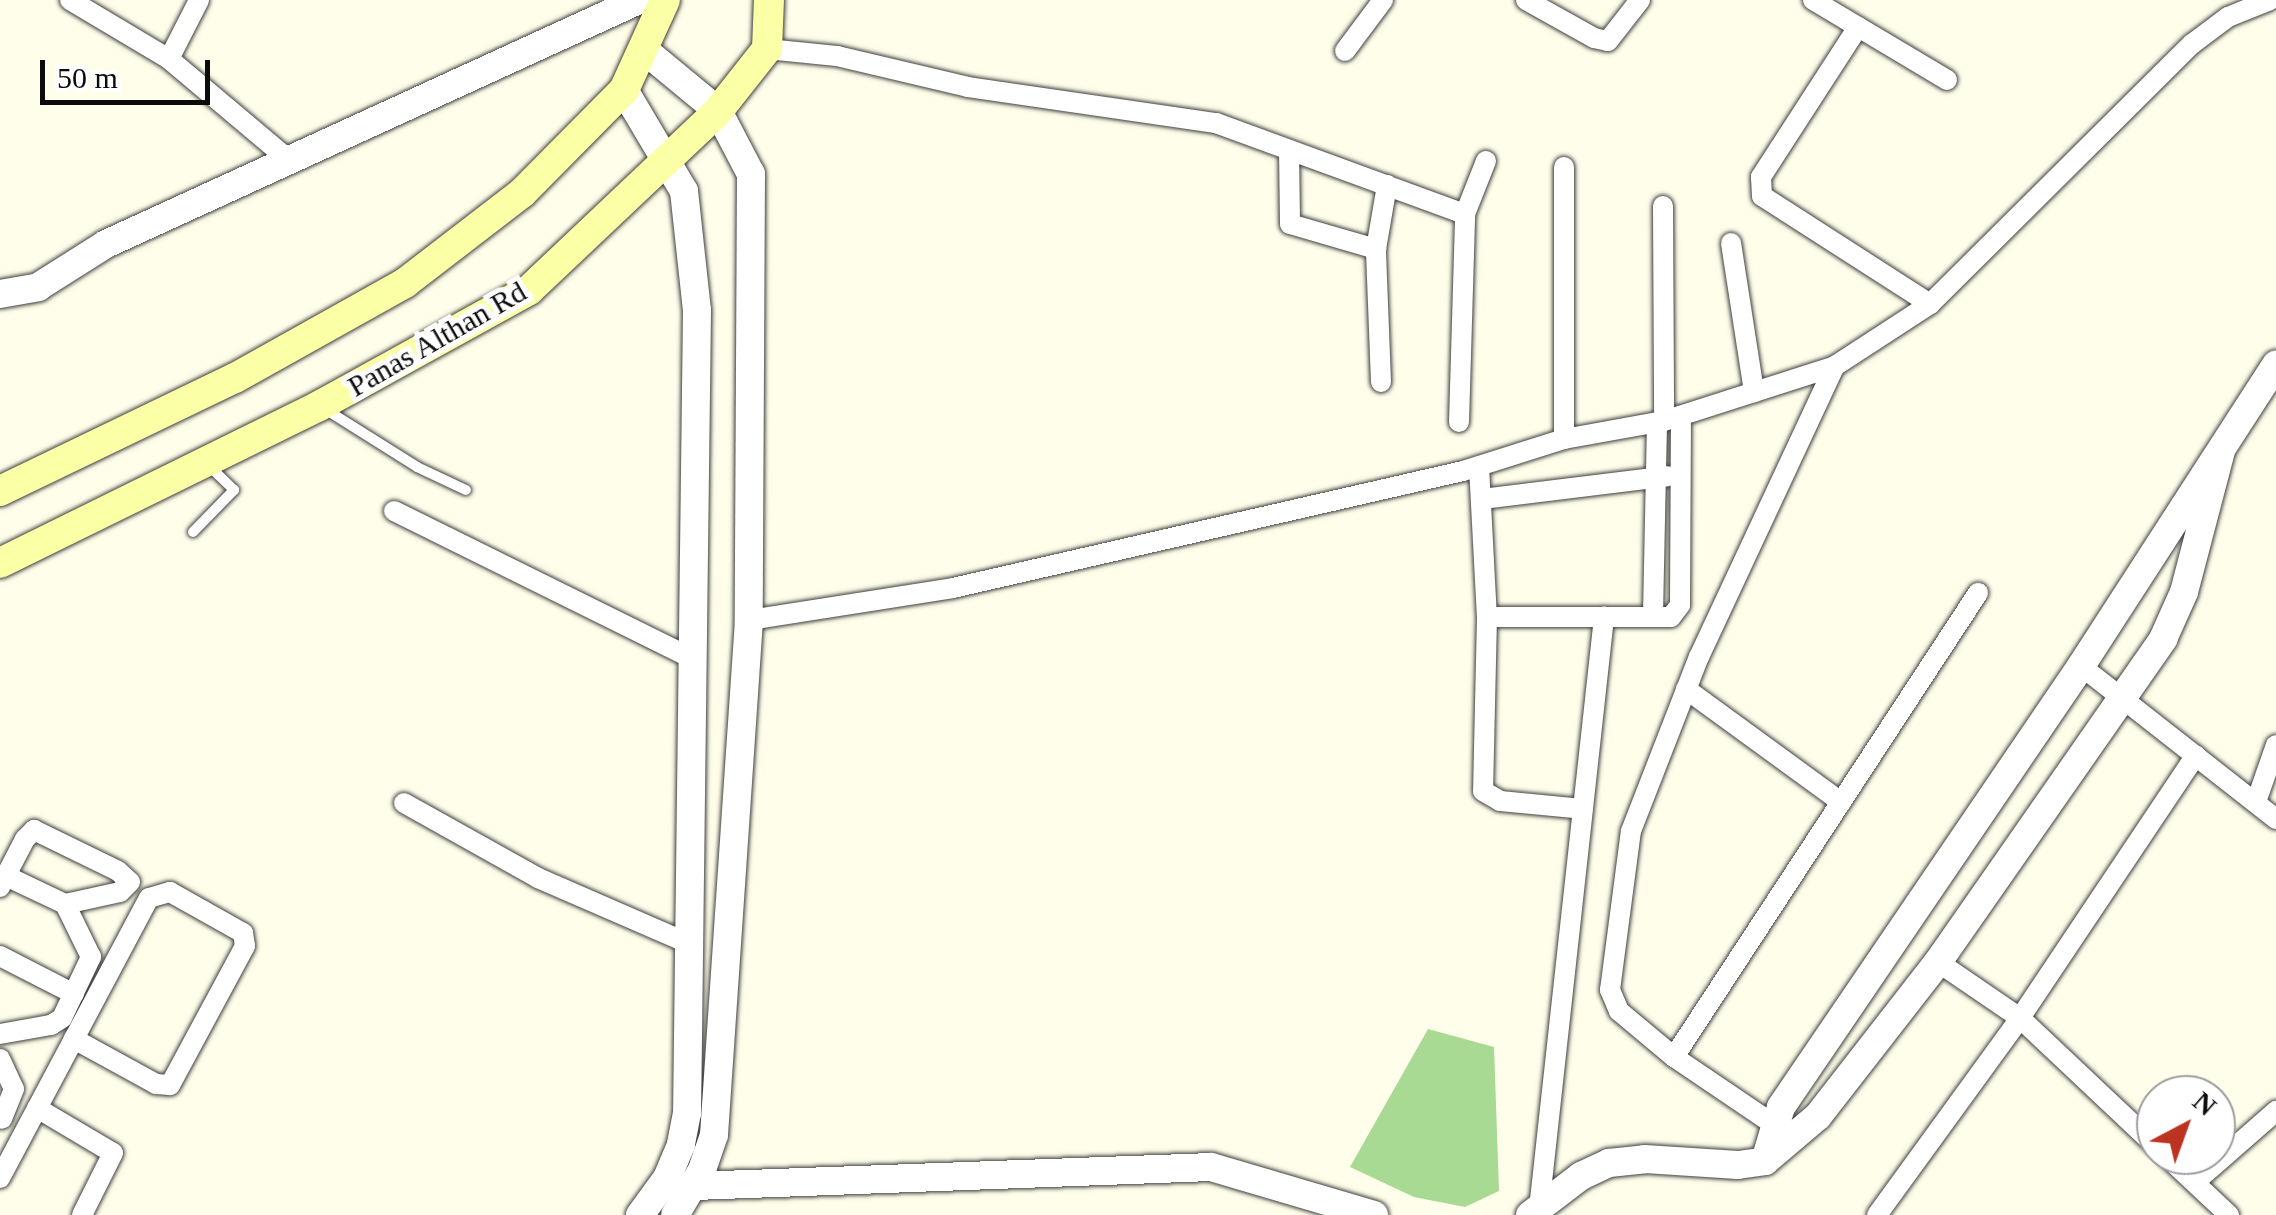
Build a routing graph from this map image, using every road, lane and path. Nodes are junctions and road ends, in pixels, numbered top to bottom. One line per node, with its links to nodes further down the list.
1 (70, 0): 15 (street)
2 (199, 0): 15 (street)
3 (639, 0): 21 (street)
4 (665, 0): 12 (main road)
5 (769, 0): 13 (main road)
6 (1383, 0): 14 (street)
7 (1526, 0): 8 (street)
8 (1640, 0)
9 (1813, 0): 11 (street)
10 (2270, 0): 30 (street)
11 (1858, 27): 16 (street); 30 (street)
12 (643, 49): 17 (main road); 18 (street)
13 (766, 49): 18 (main road, Panas Althan Rd); 19 (street)
14 (1346, 51)
15 (169, 59): 21 (street)
16 (1947, 80)
17 (624, 90): 20 (street); 45 (main road)
18 (718, 111): 20 (main road, Panas Althan Rd); 54 (street)
19 (1289, 150): 24 (street); 28 (street)
20 (667, 158): 35 (main road, Panas Althan Rd); 55 (street)
21 (290, 161): 29 (street)
22 (1486, 161): 26 (street)
23 (1564, 167): 38 (street)
24 (1387, 186): 26 (street); 28 (street)
25 (1663, 206): 36 (street)
26 (1465, 214): 37 (street)
27 (1731, 243): 34 (street)
28 (1376, 249): 33 (street)
29 (0, 294)
30 (1930, 304): 31 (street)
31 (1835, 366): 34 (street); 57 (street)
32 (2276, 366): 39 (street)
33 (1381, 382)
34 (1754, 392): 36 (street)
35 (320, 406): 40 (main road, Panas Althan Rd); 44 (lane)
36 (1667, 420): 38 (street); 42 (street); 43 (street)
37 (1459, 422)
38 (1564, 439): 41 (street)
39 (2221, 451): 56 (street); 58 (street)
40 (206, 464): 48 (lane); 49 (main road, Panas Althan Rd)
41 (1478, 466): 46 (street); 54 (street)
42 (1680, 474): 43 (street); 53 (street)
43 (1656, 478): 46 (street); 53 (street)
44 (466, 490)
45 (0, 491)
46 (1482, 499): 51 (street)
47 (394, 512): 55 (street)
48 (193, 532)
49 (0, 563)
50 (1978, 593): 61 (street)
51 (1486, 617): 52 (street); 64 (street)
52 (1604, 617): 53 (street); 64 (street)
53 (1652, 617)
54 (749, 620): 86 (street)
55 (693, 659): 68 (street)
56 (2081, 666): 58 (street); 80 (street)
57 (1686, 689): 61 (street); 75 (street)
58 (2123, 698): 60 (street); 70 (street)
59 (2276, 745): 62 (street)
60 (2196, 756): 62 (street); 72 (street)
61 (1841, 802): 75 (street)
62 (2256, 802): 65 (street)
63 (404, 803): 68 (street)
64 (1582, 810): 87 (street)
65 (2276, 819)
66 (3, 882): 67 (street); 67 (street)
67 (64, 904): 71 (street)
68 (690, 944): 89 (street)
69 (0, 956): 71 (street)
70 (1938, 962): 72 (street); 82 (street)
71 (74, 994): 73 (street)
72 (2020, 1018): 81 (street); 92 (street)
73 (0, 1034)
74 (74, 1039): 74 (street); 77 (street)
75 (1674, 1057): 80 (street)
76 (0, 1059): 79 (street)
77 (37, 1108): 84 (street); 88 (street)
78 (2276, 1111): 85 (street)
79 (2, 1119)
80 (1773, 1124): 82 (street)
81 (2136, 1127)
82 (1765, 1161): 87 (street)
83 (2186, 1175): 85 (street)
84 (0, 1178)
85 (2194, 1182): 93 (street)
86 (694, 1186): 90 (street); 91 (street)
87 (1535, 1212)
88 (82, 1215)
89 (640, 1215)
90 (676, 1215)
91 (1374, 1215)
92 (1877, 1215)
93 (2229, 1215)

